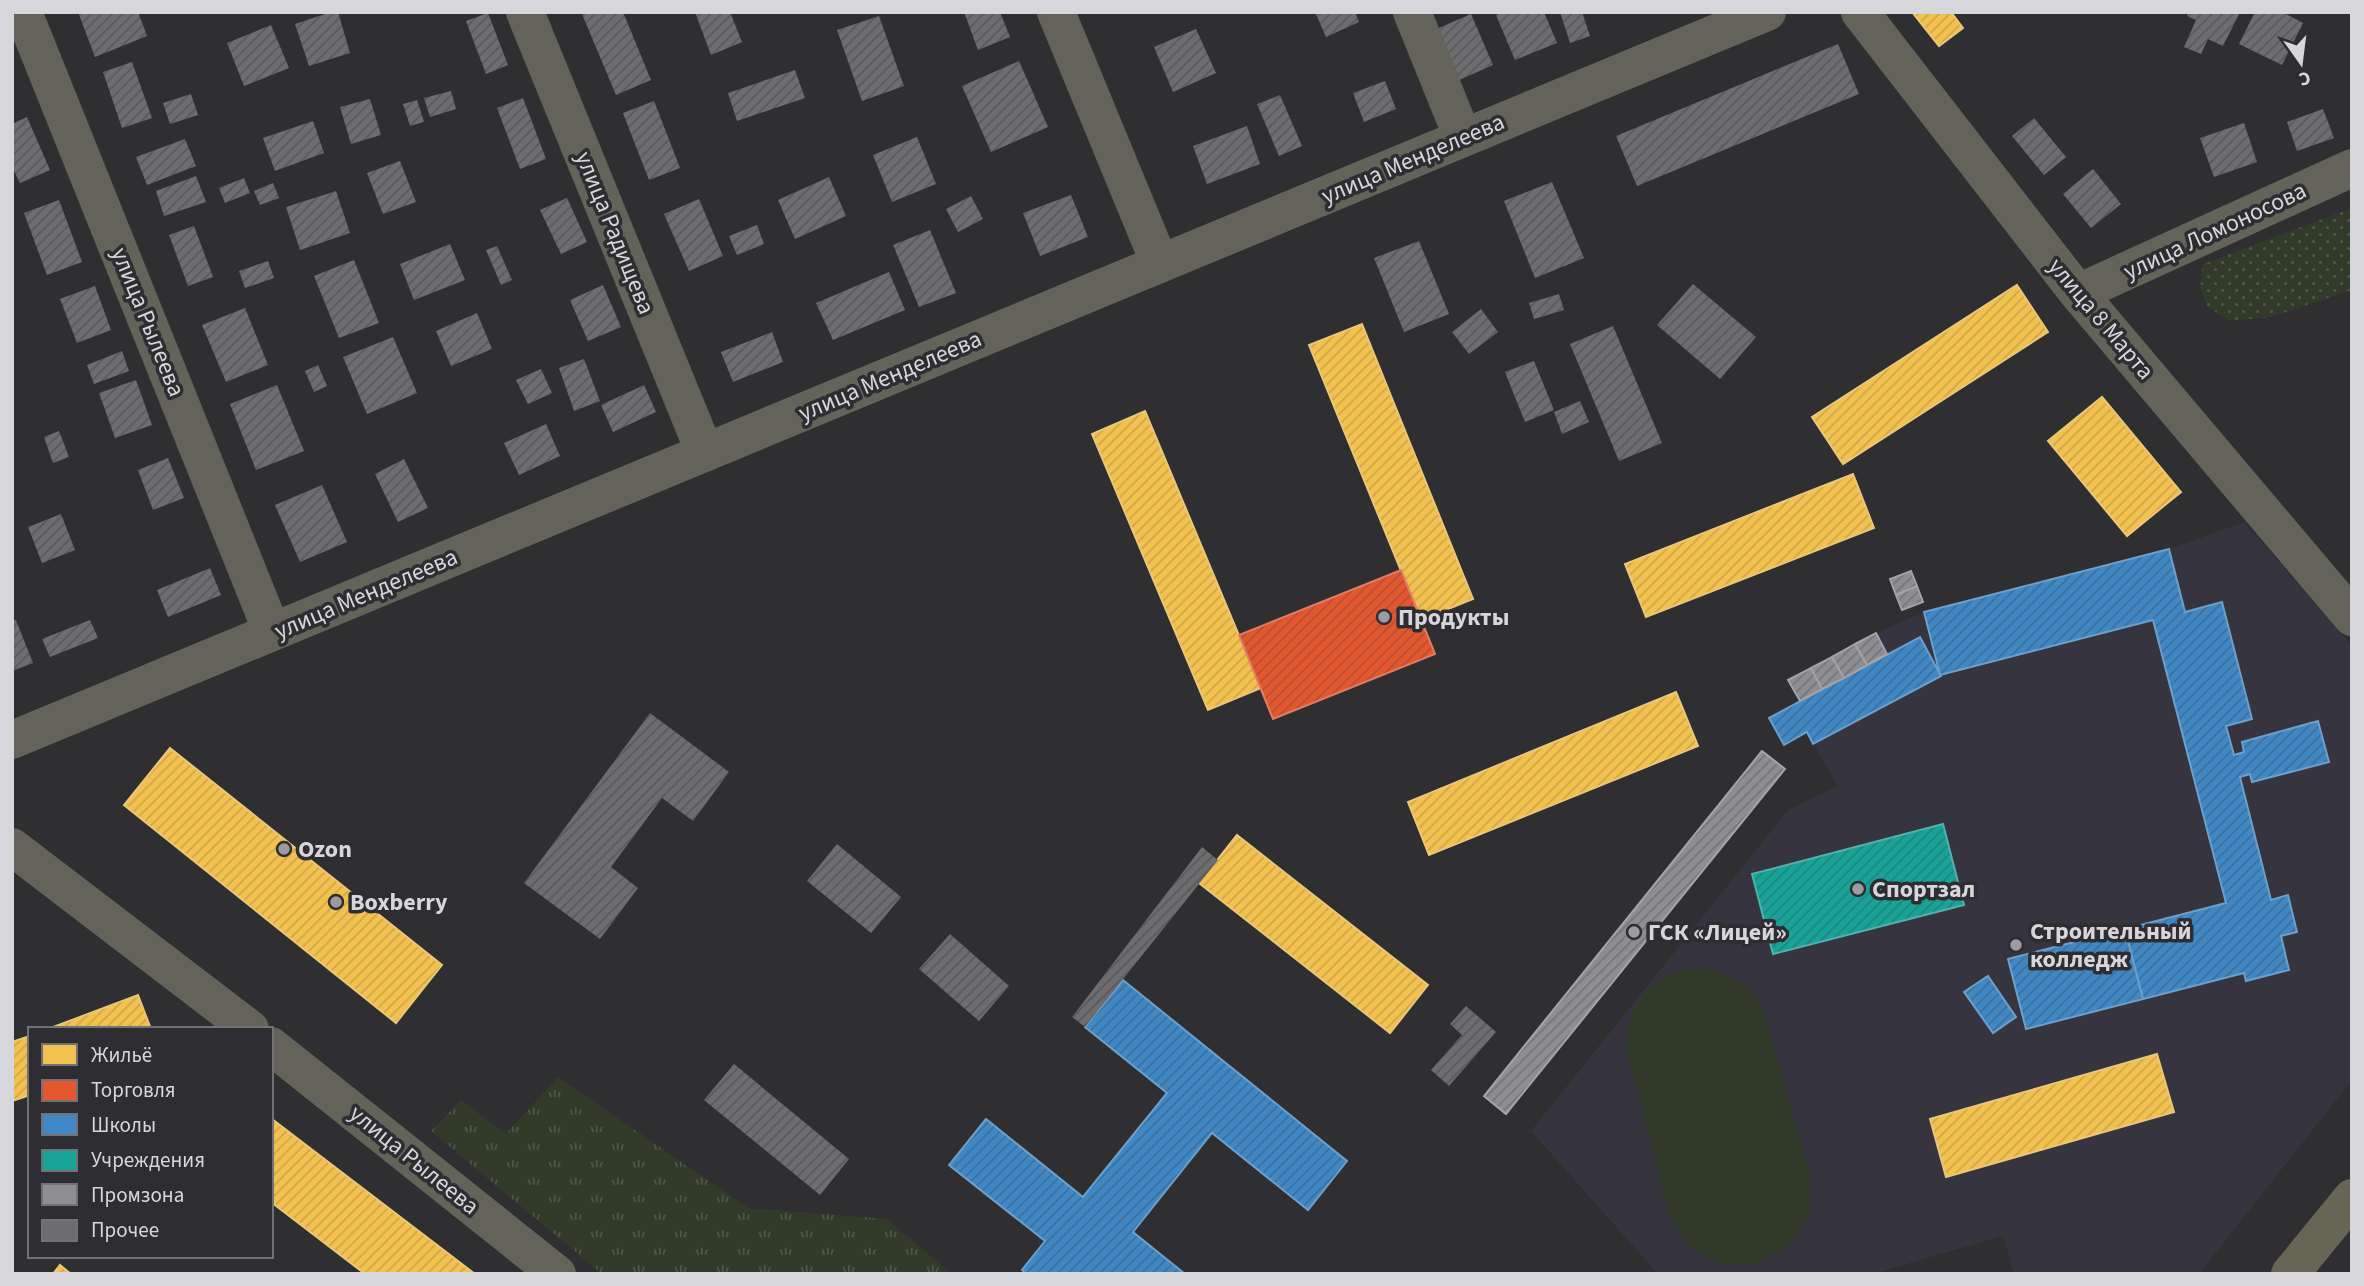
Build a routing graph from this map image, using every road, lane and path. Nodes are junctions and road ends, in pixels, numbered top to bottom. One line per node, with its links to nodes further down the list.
1 (23, 12): 13 (street, улица Рылеева)
2 (525, 12): 11 (street, улица Радищева)
3 (1056, 12): 9 (street)
4 (1412, 12): 7 (street)
5 (1767, 12): 7 (street, улица Менделеева)
6 (1860, 12): 10 (street, улица 8 Марта)
7 (1463, 138): 9 (street, улица Менделеева)
8 (2352, 168): 10 (street, улица Ломоносова)
9 (1160, 264): 11 (street, улица Менделеева)
10 (2078, 293): 12 (street, улица 8 Марта)
11 (705, 453): 13 (street, улица Менделеева)
12 (2352, 617)
13 (272, 632): 14 (street, улица Менделеева)
14 (12, 740)
15 (12, 847): 16 (street)
16 (247, 1027)
17 (273, 1048): 19 (street, улица Рылеева)
18 (2352, 1198): 20 (main road)
19 (557, 1274)
20 (2290, 1274)

